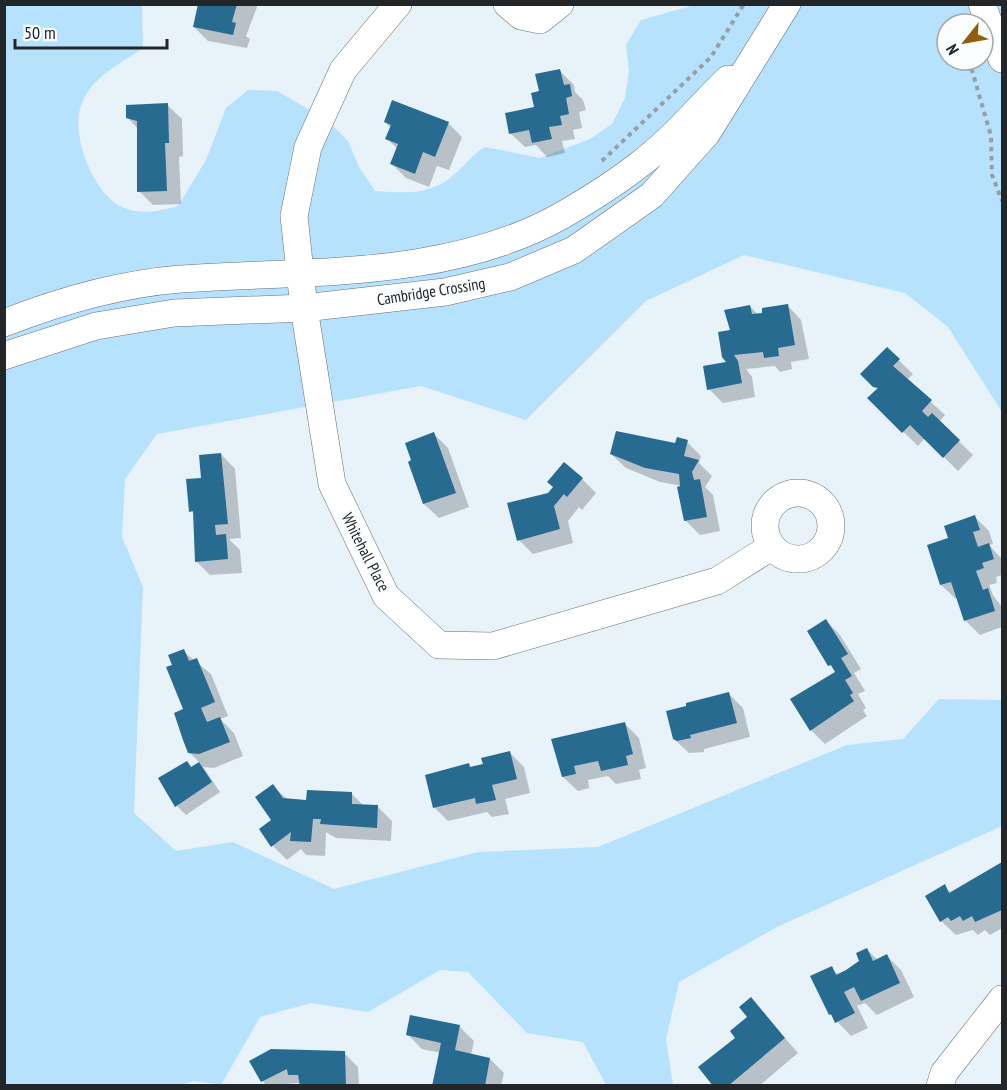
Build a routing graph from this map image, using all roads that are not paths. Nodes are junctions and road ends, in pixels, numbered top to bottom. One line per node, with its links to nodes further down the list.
1 (398, 4): 8 (street, Whitehall Place)
2 (507, 4): 3 (street)
3 (560, 4)
4 (787, 4): 6 (street, Cambridge Crossing)
5 (982, 4): 7 (street)
6 (763, 44): 8 (street, Cambridge Crossing); 9 (street, Cambridge Crossing)
7 (1002, 59)
8 (300, 275): 9 (street, Whitehall Place); 10 (street, Cambridge Crossing)
9 (304, 308): 11 (street, Cambridge Crossing); 12 (street, Whitehall Place)
10 (4, 323)
11 (4, 356)
12 (771, 547)
13 (1002, 999): 14 (street)
14 (940, 1086)

